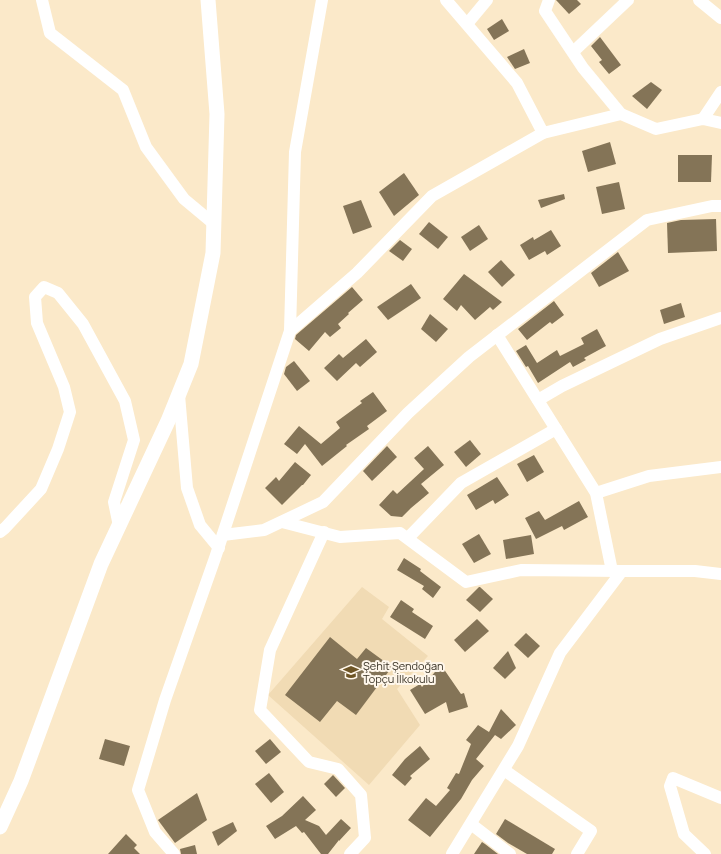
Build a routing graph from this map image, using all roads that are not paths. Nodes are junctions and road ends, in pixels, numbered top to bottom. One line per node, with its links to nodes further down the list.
1 (42, 0): 18 (street)
2 (208, 0): 18 (street)
3 (322, 0): 20 (street)
4 (446, 0): 10 (street)
5 (488, 0): 10 (street)
6 (549, 0): 11 (street)
7 (628, 0): 11 (street)
8 (699, 0): 9 (street)
9 (721, 18)
10 (467, 24): 16 (street)
11 (573, 52): 13 (street)
12 (721, 92): 14 (street)
13 (621, 114): 14 (street); 16 (street)
14 (703, 119): 15 (street)
15 (721, 123)
16 (543, 133): 20 (street)
17 (721, 206): 21 (street)
18 (214, 224): 22 (street)
19 (721, 318): 23 (street)
20 (290, 331): 31 (street)
21 (497, 334): 23 (street); 27 (street)
22 (179, 394): 28 (street); 33 (street)
23 (538, 400): 24 (street)
24 (556, 429): 26 (street); 32 (street)
25 (721, 467): 26 (street)
26 (596, 493): 34 (street)
27 (282, 522): 30 (street); 31 (street)
28 (120, 526): 29 (street); 39 (street)
29 (0, 532)
30 (324, 532): 32 (street); 41 (street)
31 (223, 535): 33 (street)
32 (408, 538): 34 (street)
33 (219, 548): 40 (street)
34 (617, 571): 35 (street); 36 (street)
35 (721, 574)
36 (504, 770): 38 (street); 44 (street)
37 (721, 798): 45 (street)
38 (471, 824): 42 (street); 43 (street)
39 (0, 827)
40 (174, 854)
41 (350, 854)
42 (452, 854)
43 (510, 854)
44 (577, 854)
45 (705, 854)

